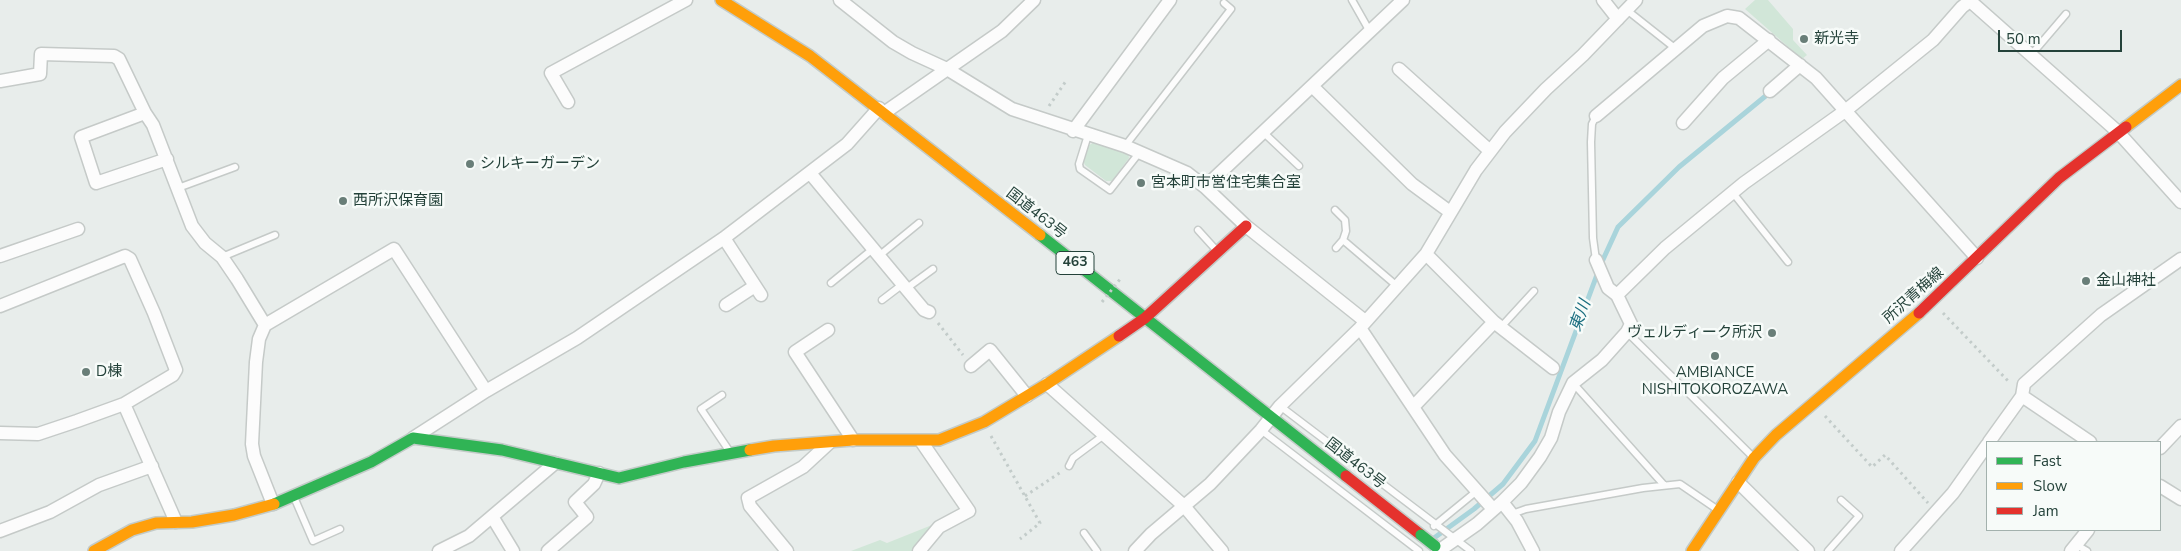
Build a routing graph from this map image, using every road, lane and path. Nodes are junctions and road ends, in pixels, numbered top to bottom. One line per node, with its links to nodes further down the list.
1 (686, 0): 26 (street)
2 (840, 0): 19 (street)
3 (1034, 0): 19 (street)
4 (1170, 0): 33 (street)
5 (1352, 0): 14 (lane)
6 (1403, 0): 14 (street)
7 (1603, 0): 13 (street)
8 (1636, 0): 13 (street)
9 (724, 1): 27 (main road, 国道463号 / 463)
10 (1969, 1): 17 (street); 28 (street)
11 (1224, 2): 37 (lane)
12 (2066, 14): 17 (lane)
13 (1623, 15): 16 (lane); 38 (street)
14 (1370, 30): 24 (street)
15 (1769, 40): 16 (street); 18 (street); 32 (street)
16 (1676, 49): 30 (street)
17 (2031, 55): 35 (street)
18 (1801, 65): 25 (street); 28 (street)
19 (947, 69): 27 (street); 31 (street)
20 (1399, 69): 38 (street)
21 (0, 81): 29 (street)
22 (1066, 81): 31 (path)
23 (2181, 85): 35 (main road, 所沢青梅線)
24 (1313, 87): 34 (street); 49 (street)
25 (1770, 91)
26 (568, 102)
27 (882, 111): 43 (street); 80 (main road, 国道463号 / 463)
28 (1845, 111): 46 (street); 63 (street)
29 (145, 113): 40 (street); 40 (street)
30 (1596, 116): 64 (lane)
31 (1040, 119): 33 (street)
32 (1683, 123)
33 (1073, 130): 36 (street)
34 (1264, 132): 41 (lane); 44 (street)
35 (2118, 132): 47 (street); 63 (main road, 所沢青梅線)
36 (1088, 135): 37 (street); 39 (lane)
37 (1125, 146): 39 (street)
38 (1490, 152): 49 (street)
39 (1139, 153): 44 (street)
40 (167, 159): 45 (street)
41 (1299, 166)
42 (235, 167): 45 (lane)
43 (810, 173): 55 (street); 58 (street)
44 (1206, 187): 51 (street)
45 (178, 188): 62 (street)
46 (1733, 193): 66 (lane); 73 (street)
47 (2181, 202)
48 (1335, 210): 56 (lane)
49 (1450, 212): 60 (street)
50 (919, 223): 58 (lane)
51 (1246, 226): 59 (main road); 81 (street)
52 (78, 229): 61 (street)
53 (1198, 230): 59 (lane)
54 (275, 235): 62 (lane)
55 (724, 238): 77 (street); 90 (street)
56 (1343, 240): 57 (lane); 71 (lane)
57 (1336, 248)
58 (877, 252): 69 (lane); 70 (street)
59 (1217, 252): 80 (main road)
60 (1426, 254): 71 (street); 82 (street)
61 (0, 256)
62 (222, 258): 83 (street)
63 (1977, 258): 76 (main road, 所沢青梅線)
64 (1596, 260): 73 (street)
65 (2181, 260): 93 (street)
66 (1788, 262)
67 (933, 269): 70 (lane)
68 (1121, 278): 75 (path, bridge)
69 (831, 284)
70 (905, 286): 74 (lane); 79 (street)
71 (1397, 286): 81 (street)
72 (1534, 291): 82 (lane)
73 (1613, 291): 85 (street)
74 (882, 300)
75 (1102, 302)
76 (1932, 302): 93 (path); 113 (main road, 所沢青梅線)
77 (726, 305)
78 (0, 306): 94 (street)
79 (929, 312): 86 (path)
80 (1145, 318): 88 (main road); 98 (main road, 国道463号 / 463)
81 (1362, 324): 95 (street); 96 (street)
82 (1498, 324): 87 (street); 96 (street)
83 (265, 325): 90 (street); 126 (street)
84 (828, 330): 105 (street)
85 (1627, 332): 89 (street); 113 (lane)
86 (971, 366): 92 (street)
87 (1552, 368)
88 (1047, 384): 92 (main road); 103 (street)
89 (1573, 384): 119 (lane); 128 (street)
90 (486, 391): 104 (street)
91 (722, 395): 112 (lane)
92 (1027, 396): 99 (main road)
93 (2022, 396): 107 (street); 108 (street)
94 (124, 404): 101 (street); 115 (street)
95 (1280, 406): 98 (street); 134 (lane)
96 (1413, 407): 121 (street)
97 (1822, 414): 130 (path)
98 (1271, 418): 102 (street); 142 (main road, 国道463号 / 463, bridge)
99 (984, 422): 106 (main road); 123 (path)
100 (2181, 426): 111 (street)
101 (1, 429)
102 (1261, 430): 127 (street); 141 (lane)
103 (1104, 435): 116 (lane); 127 (street)
104 (412, 438): 114 (main road); 122 (main road)
105 (853, 440): 106 (main road); 109 (main road)
106 (921, 441): 149 (street)
107 (1990, 441)
108 (2089, 441)
109 (829, 443): 112 (main road); 148 (street)
110 (1986, 447): 130 (street)
111 (2161, 447)
112 (730, 452): 117 (main road)
113 (1754, 458): 118 (main road, 所沢青梅線)
114 (555, 463): 117 (main road); 132 (street)
115 (152, 466): 133 (street); 136 (street)
116 (1070, 466): 123 (path)
117 (599, 473): 147 (street)
118 (1738, 482): 129 (main road, 所沢青梅線); 158 (street)
119 (1664, 485): 129 (lane); 131 (lane)
120 (2161, 487): 125 (street)
121 (1478, 491): 128 (street); 134 (lane)
122 (294, 496): 126 (main road); 135 (lane)
123 (1025, 496): 139 (path)
124 (1841, 500): 159 (lane)
125 (2181, 500)
126 (273, 504): 133 (main road)
127 (1184, 506): 151 (street); 152 (street)
128 (1497, 506): 131 (street); 140 (street)
129 (1719, 511): 157 (main road, 所沢青梅線)
130 (1936, 512): 160 (street)
131 (1512, 514): 156 (street)
132 (493, 518): 145 (street); 146 (street)
133 (176, 522): 144 (main road)
134 (1436, 524): 140 (lane); 141 (lane)
135 (340, 529)
136 (0, 531)
137 (2087, 531): 143 (street)
138 (1084, 533): 150 (lane)
139 (1020, 539)
140 (1456, 539): 142 (street); 155 (lane)
141 (1411, 545): 153 (lane); 154 (lane)
142 (1439, 549)
143 (2078, 549)
144 (94, 551)
145 (439, 551)
146 (513, 551)
147 (548, 551)
148 (787, 551)
149 (919, 551)
150 (1097, 551)
151 (1135, 551)
152 (1222, 551)
153 (1405, 551)
154 (1419, 551)
155 (1471, 551)
156 (1533, 551)
157 (1692, 551)
158 (1808, 551)
159 (1828, 551)
160 (1901, 551)

